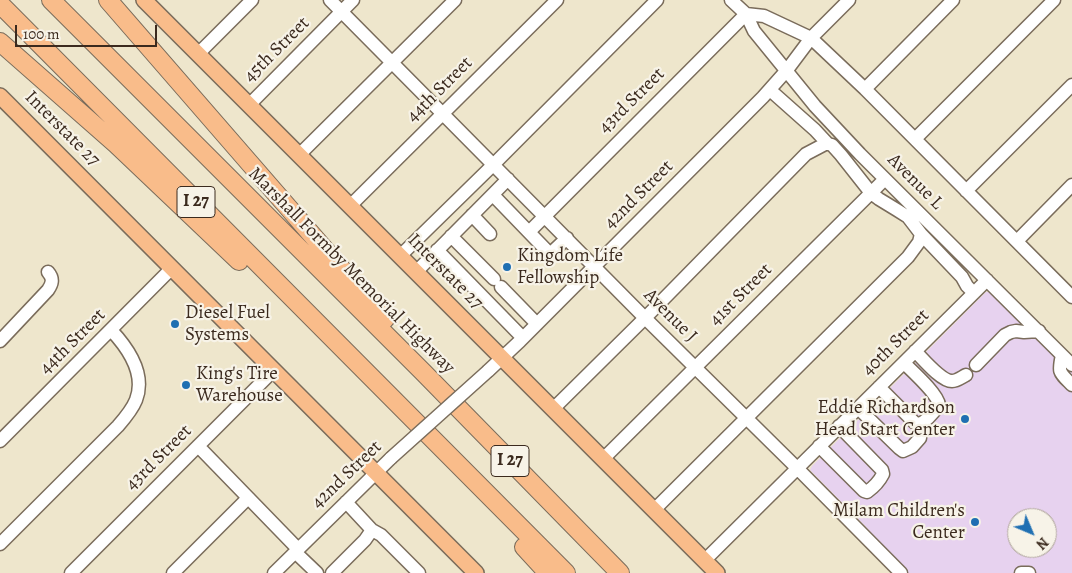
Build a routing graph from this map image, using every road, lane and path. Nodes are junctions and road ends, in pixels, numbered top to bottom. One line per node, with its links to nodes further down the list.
1 (51, 0): 70 (highway, Marshall Formby Memorial Highway / I 27)
2 (108, 0): 70 (highway)
3 (252, 0): 19 (street)
4 (330, 0): 15 (street, Avenue J)
5 (353, 0): 15 (street, 45th Street)
6 (455, 0): 20 (street)
7 (557, 0): 27 (street, 44th Street)
8 (657, 0): 31 (street)
9 (731, 0): 16 (street, Avenue L)
10 (849, 0): 17 (street, 42nd Street)
11 (953, 0): 23 (street)
12 (1054, 0): 28 (street)
13 (147, 1): 19 (main road, Interstate 27)
14 (0, 4): 74 (highway, I 27)
15 (342, 12): 20 (street, Avenue J); 26 (street, 45th Street)
16 (746, 14): 17 (street, Avenue L); 21 (street, Avenue L); 40 (street, 43rd Street)
17 (811, 38): 21 (street, 42nd Street); 23 (street, Avenue L)
18 (0, 42): 74 (highway)
19 (198, 54): 26 (main road, Interstate 27)
20 (392, 63): 27 (street, Avenue J); 30 (street)
21 (787, 70): 24 (street, 42nd Street); 32 (street, Avenue L)
22 (1072, 85): 35 (street)
23 (864, 89): 28 (street, Avenue L)
24 (770, 90): 29 (street); 49 (street, 42nd Street)
25 (0, 96): 50 (main road, Interstate 27)
26 (249, 104): 30 (main road, Interstate 27)
27 (443, 114): 31 (street, Avenue J); 38 (street, 44th Street)
28 (915, 140): 35 (street, Avenue L)
29 (828, 144): 36 (street); 56 (street)
30 (299, 155): 38 (main road, Interstate 27)
31 (494, 165): 33 (street, Avenue J); 48 (street)
32 (885, 179): 36 (street, 41st Street); 53 (street, Avenue L)
33 (508, 180): 37 (street); 40 (street, Avenue J)
34 (1072, 185): 46 (street)
35 (966, 190): 46 (street, Avenue L)
36 (871, 193): 43 (street); 68 (street, 41st Street)
37 (493, 195): 39 (street); 41 (street)
38 (350, 206): 48 (main road, Interstate 27)
39 (472, 215): 42 (street); 44 (street)
40 (544, 216): 41 (street, 43rd Street); 45 (street, Avenue J)
41 (529, 232): 45 (street)
42 (490, 234)
43 (921, 234): 55 (street); 77 (street)
44 (451, 236): 47 (street); 57 (street)
45 (567, 238): 49 (street, Avenue J)
46 (1017, 241): 54 (street, Avenue L)
47 (437, 250): 52 (street); 60 (street)
48 (400, 256): 52 (main road, Interstate 27)
49 (594, 266): 56 (street, Avenue J); 57 (street, 42nd Street)
50 (172, 268): 58 (street, 44th Street); 69 (main road, Interstate 27)
51 (48, 272): 61 (street)
52 (416, 272): 64 (main road, Interstate 27)
53 (987, 280): 55 (street, 40th Street); 59 (street, Avenue L)
54 (1070, 292)
55 (974, 293): 62 (street, 40th Street)
56 (645, 318): 68 (street, Avenue J); 76 (street)
57 (537, 324): 60 (street, 42nd Street)
58 (112, 330): 80 (street, 44th Street); 91 (street)
59 (1039, 331): 63 (street, Avenue L); 67 (street)
60 (523, 338): 64 (street, 42nd Street)
61 (0, 341)
62 (915, 352): 65 (street, 40th Street); 71 (street)
63 (1062, 355): 66 (street, Avenue L); 72 (street)
64 (502, 358): 76 (main road, Interstate 27); 86 (street, 42nd Street, bridge)
65 (904, 362): 73 (street, 40th Street); 78 (street)
66 (1072, 364)
67 (976, 365)
68 (696, 368): 77 (street, Avenue J); 84 (street, 41st Street)
69 (274, 370): 82 (street, 43rd Street); 86 (main road, Interstate 27)
70 (423, 372): 103 (highway, Marshall Formby Memorial Highway / I 27)
71 (966, 375)
72 (1072, 385)
73 (879, 387): 75 (street, 40th Street); 78 (street)
74 (392, 399): 81 (highway, I 27)
75 (858, 408): 78 (street); 79 (street, 40th Street)
76 (553, 409): 84 (main road, Interstate 27)
77 (747, 418): 85 (street, Avenue J); 89 (street)
78 (920, 424)
79 (839, 426): 83 (street, 40th Street); 83 (street)
80 (0, 442)
81 (436, 444): 101 (highway); 102 (highway, I 27)
82 (198, 446): 87 (street); 96 (street, 43rd Street)
83 (819, 446): 85 (street, 40th Street)
84 (603, 459): 89 (main road, Interstate 27)
85 (797, 468): 93 (street, 40th Street); 105 (street, Avenue J)
86 (376, 472): 88 (street, 42nd Street); 95 (main road, Interstate 27)
87 (248, 498): 92 (street); 97 (street)
88 (346, 502): 90 (street); 92 (street, 42nd Street)
89 (654, 510): 93 (main road, Interstate 27)
90 (372, 530): 99 (street); 100 (street)
91 (0, 544)
92 (297, 550): 94 (street, 42nd Street); 98 (street)
93 (705, 560): 104 (main road, Interstate 27)
94 (283, 570)
95 (473, 572)
96 (71, 573)
97 (173, 573)
98 (318, 573)
99 (332, 573)
100 (419, 573)
101 (548, 573)
102 (566, 573)
103 (622, 573)
104 (717, 573)
105 (901, 573)
106 (1021, 573): 107 (street)
107 (1029, 573)

